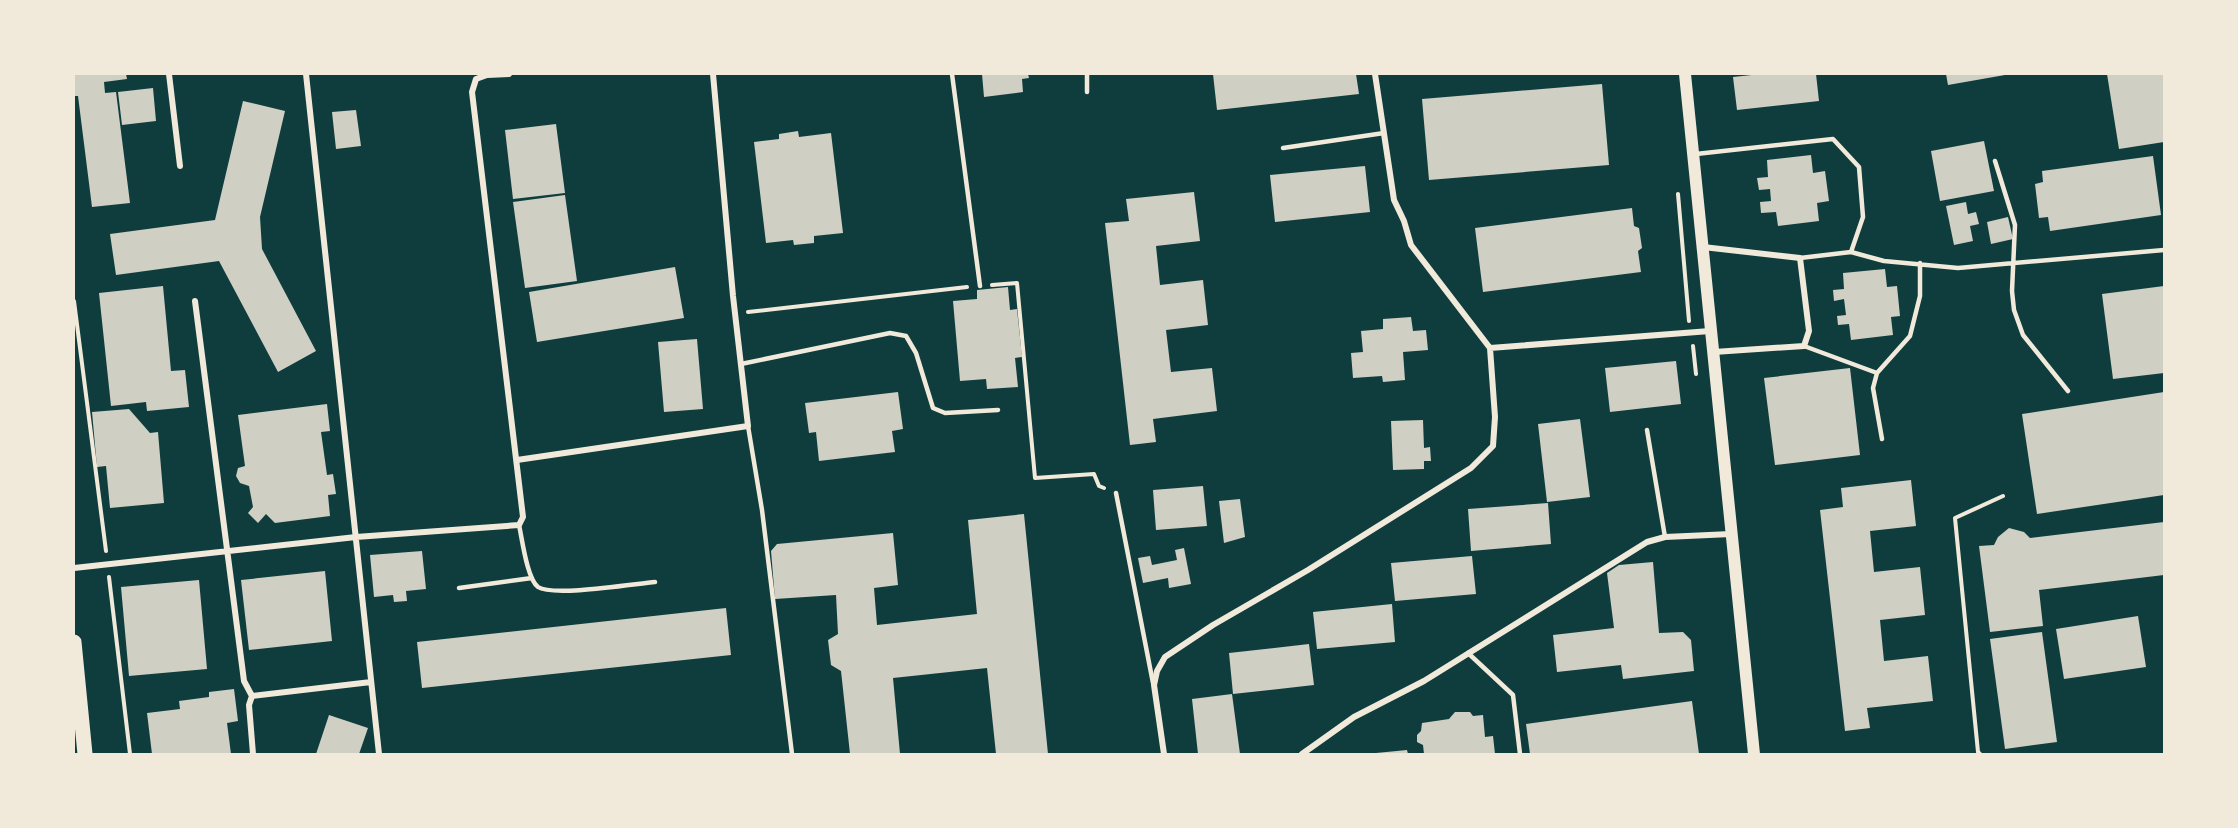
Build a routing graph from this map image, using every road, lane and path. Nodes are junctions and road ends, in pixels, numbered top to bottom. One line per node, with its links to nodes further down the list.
1 (169, 74): 14 (street)
2 (306, 74): 41 (street)
3 (509, 74): 36 (street)
4 (713, 74): 24 (street)
5 (952, 74): 21 (lane)
6 (1087, 74): 9 (lane)
7 (1375, 74): 10 (street)
8 (1685, 74): 12 (main road)
9 (1087, 92)
10 (1384, 133): 11 (lane); 27 (street)
11 (1283, 148)
12 (1693, 154): 15 (main road); 17 (lane)
13 (1995, 160): 20 (lane)
14 (180, 166)
15 (1702, 247): 18 (street); 25 (main road)
16 (2164, 250): 20 (lane)
17 (1851, 252): 18 (lane); 19 (lane)
18 (1800, 258): 26 (street)
19 (1920, 263): 20 (lane); 30 (lane)
20 (2013, 265): 31 (lane)
21 (980, 286): 24 (path); 37 (path)
22 (74, 301): 44 (path)
23 (195, 301): 43 (street)
24 (735, 313): 29 (street)
25 (1710, 331): 27 (street); 28 (main road)
26 (1804, 346): 28 (street); 30 (lane)
27 (1490, 348): 52 (street)
28 (1713, 352): 40 (main road)
29 (741, 364): 32 (lane); 33 (street)
30 (1877, 373): 35 (lane)
31 (2068, 391)
32 (998, 410)
33 (748, 426): 36 (street); 58 (lane)
34 (1647, 430): 42 (lane)
35 (1882, 439)
36 (517, 460): 39 (street)
37 (1116, 493): 52 (lane)
38 (2003, 496): 63 (path)
39 (519, 525): 41 (street); 46 (lane)
40 (1731, 534): 42 (street); 62 (main road)
41 (356, 537): 43 (street); 51 (street)
42 (1665, 537): 50 (street)
43 (229, 550): 44 (street); 53 (street)
44 (107, 563): 45 (street); 55 (path)
45 (74, 568)
46 (531, 578): 47 (lane); 48 (lane)
47 (655, 582)
48 (459, 588)
49 (74, 642): 54 (main road)
50 (1468, 653): 60 (street); 61 (lane)
51 (371, 682): 53 (street); 57 (street)
52 (1154, 685): 59 (street)
53 (252, 696): 56 (street)
54 (85, 754)
55 (130, 754)
56 (253, 754)
57 (379, 754)
58 (792, 754)
59 (1164, 754)
60 (1302, 754)
61 (1520, 754)
62 (1754, 754)
63 (1980, 754)

